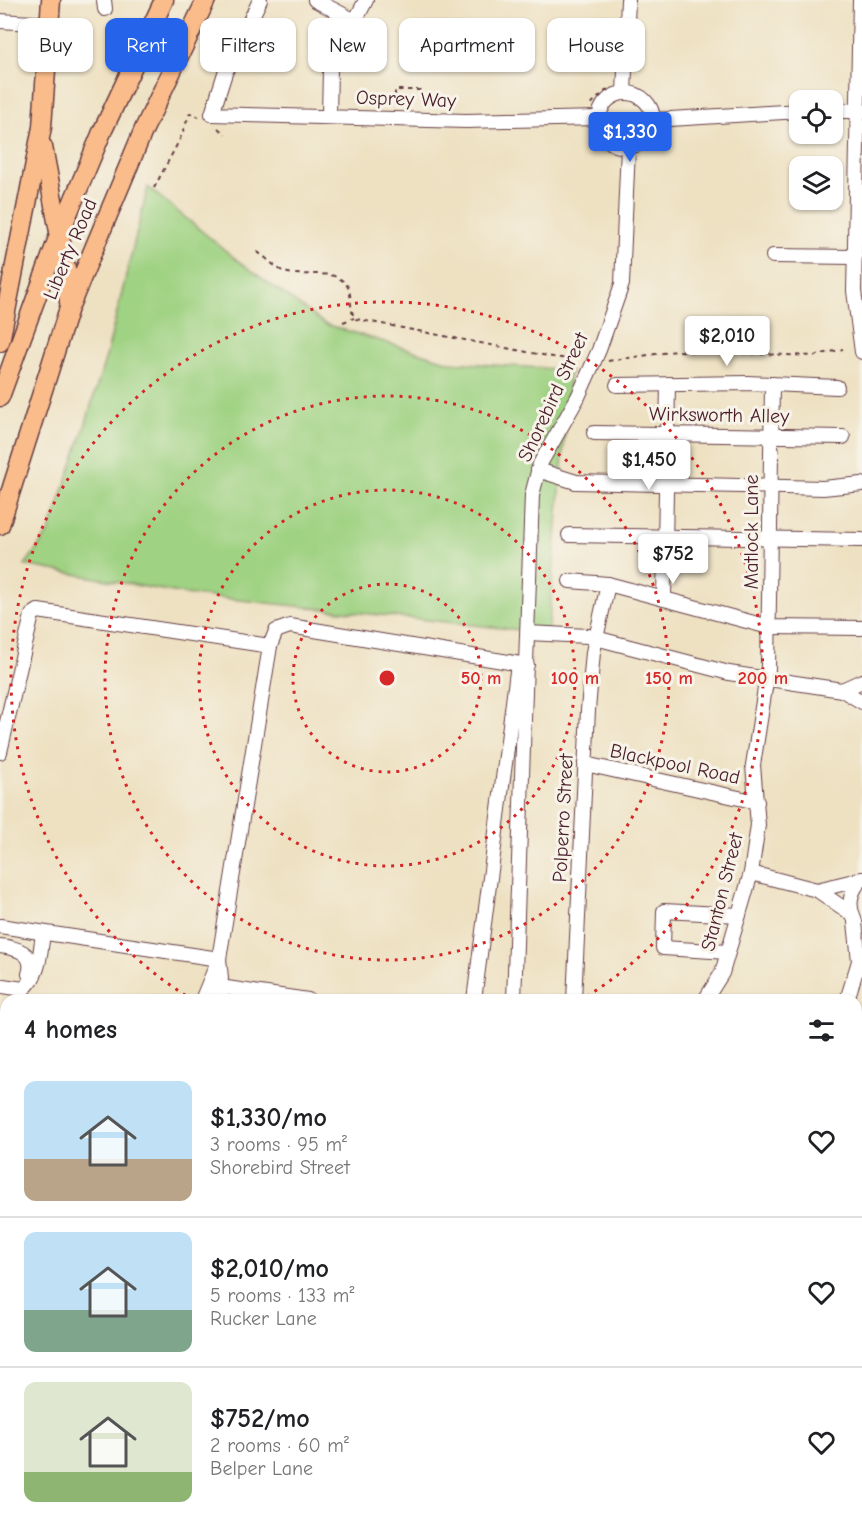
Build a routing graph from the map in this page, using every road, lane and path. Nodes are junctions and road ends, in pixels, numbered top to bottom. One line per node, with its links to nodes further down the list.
1 (51, 0): 9 (main road)
2 (164, 0): 32 (main road, Liberty Road)
3 (206, 0): 36 (main road, Liberty Road)
4 (260, 0): 25 (street)
5 (315, 0): 10 (street)
6 (366, 0): 11 (street)
7 (628, 0): 18 (street)
8 (860, 0): 21 (street)
9 (50, 18)
10 (349, 18)
11 (357, 18)
12 (0, 21): 13 (street)
13 (18, 22)
14 (46, 72): 28 (main road)
15 (330, 72): 23 (street)
16 (614, 81): 19 (path)
17 (425, 90): 26 (path)
18 (624, 93): 24 (street); 27 (street)
19 (587, 107)
20 (843, 111): 21 (street)
21 (859, 111): 35 (street)
22 (789, 112): 27 (street)
23 (329, 116): 25 (street, Osprey Way); 26 (street, Osprey Way)
24 (599, 118): 26 (street, Osprey Way); 30 (street)
25 (209, 119): 29 (path); 31 (path)
26 (394, 120)
27 (654, 120): 30 (street)
28 (42, 127): 32 (main road); 39 (main road)
29 (225, 134)
30 (628, 148): 53 (street, Shorebird Street)
31 (154, 188)
32 (59, 235): 36 (main road); 48 (main road, Liberty Road)
33 (257, 252): 37 (path)
34 (773, 256): 35 (street)
35 (855, 257): 41 (street)
36 (69, 308): 57 (main road, Liberty Road)
37 (355, 318): 38 (path); 42 (path)
38 (343, 322)
39 (0, 342)
40 (843, 349): 43 (path)
41 (862, 352)
42 (590, 356)
43 (602, 360)
44 (668, 384): 45 (street); 46 (street); 50 (street)
45 (771, 384): 47 (street); 51 (street, Matlock Lane)
46 (617, 385)
47 (837, 387)
48 (0, 397)
49 (594, 433): 50 (street, Wirksworth Alley)
50 (666, 434): 51 (street, Wirksworth Alley); 54 (street)
51 (771, 435): 52 (street, Wirksworth Alley); 56 (street, Matlock Lane)
52 (843, 436)
53 (538, 470): 54 (street); 67 (street, Shorebird Street)
54 (665, 484): 56 (street); 59 (street)
55 (862, 484): 56 (street)
56 (770, 487): 60 (street, Matlock Lane)
57 (0, 525)
58 (569, 535): 59 (street)
59 (664, 537): 60 (street); 64 (street)
60 (770, 538): 61 (street); 65 (street, Matlock Lane)
61 (862, 540)
62 (570, 581): 63 (street)
63 (608, 584): 64 (street); 68 (street, Polperro Street)
64 (664, 599): 65 (street)
65 (769, 627): 66 (street); 71 (street, Matlock Lane)
66 (862, 628)
67 (528, 633): 68 (street); 70 (street, Shorebird Street)
68 (596, 638): 71 (street); 76 (street, Polperro Street)
69 (270, 646): 70 (street); 75 (street); 87 (street)
70 (523, 664): 91 (street); 92 (street)
71 (767, 681): 73 (street); 77 (street, Stanton Street)
72 (862, 681): 73 (street)
73 (842, 690): 74 (street)
74 (862, 702)
75 (0, 752)
76 (585, 764): 77 (street, Blackpool Road); 93 (street, Polperro Street)
77 (757, 802): 78 (street, Stanton Street)
78 (751, 873): 80 (street); 81 (street, Stanton Street)
79 (862, 879): 80 (street); 82 (street)
80 (817, 890): 82 (street)
81 (739, 915): 86 (street, Stanton Street); 86 (street)
82 (857, 922): 95 (street)
83 (0, 926): 84 (street)
84 (43, 933): 87 (street); 88 (street)
85 (0, 946): 88 (street)
86 (728, 951): 94 (street, Stanton Street)
87 (219, 959): 89 (street); 90 (street)
88 (1, 982)
89 (204, 994)
90 (219, 994)
91 (475, 994)
92 (514, 994)
93 (574, 994)
94 (709, 994)
95 (849, 994)

